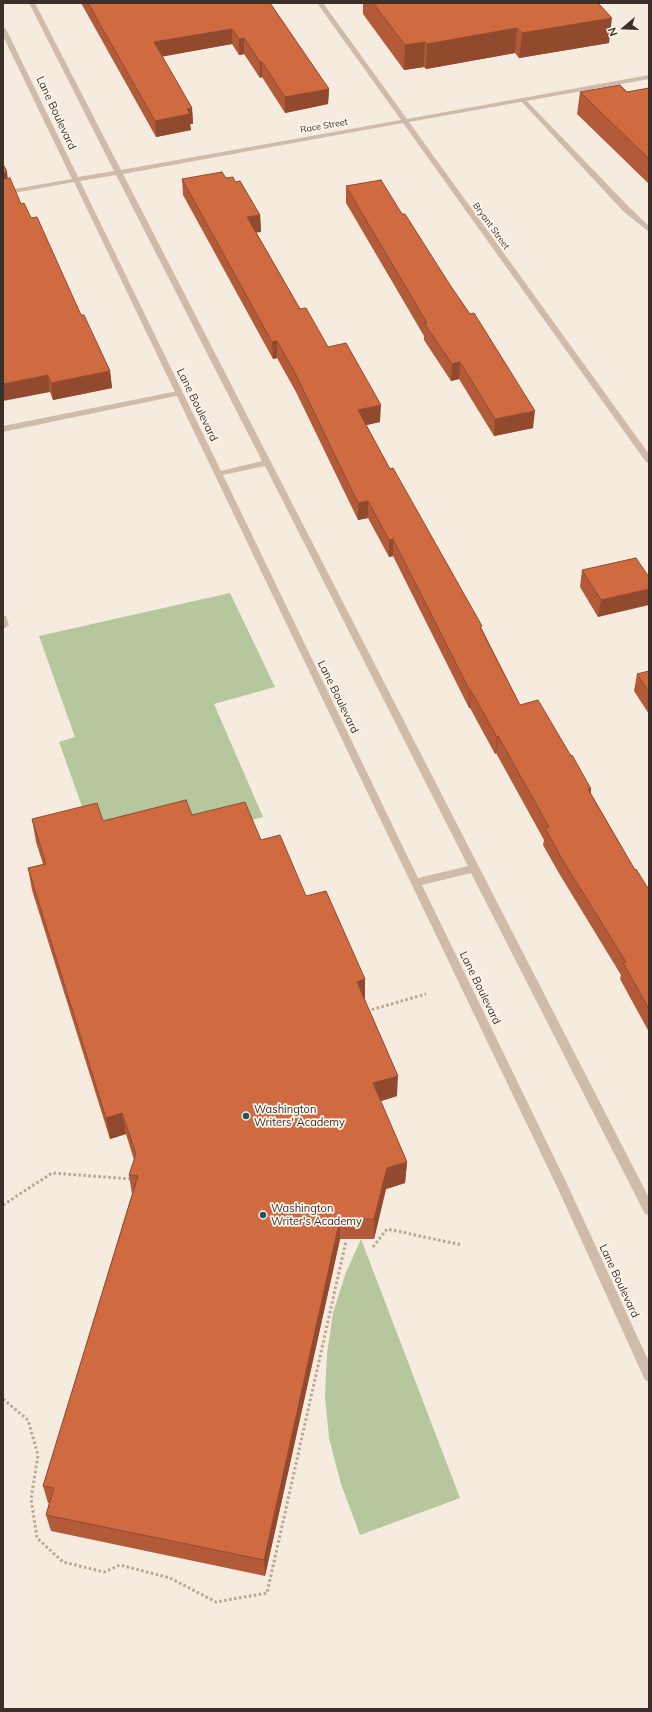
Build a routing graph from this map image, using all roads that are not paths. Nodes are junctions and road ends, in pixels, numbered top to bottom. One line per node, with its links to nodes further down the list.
1 (32, 3): 7 (street)
2 (320, 3): 6 (street, Bryant Street)
3 (3, 29): 8 (street, Lane Boulevard)
4 (649, 77): 5 (street, Race Street)
5 (522, 99): 6 (street, Race Street); 10 (street)
6 (404, 121): 7 (street, Race Street); 13 (street, Bryant Street)
7 (118, 171): 8 (street, Race Street); 14 (street)
8 (74, 179): 9 (street, Race Street); 11 (street, Lane Boulevard)
9 (3, 193)
10 (649, 230)
11 (178, 393): 12 (street); 15 (street, Lane Boulevard)
12 (3, 429)
13 (649, 460)
14 (267, 463): 15 (street); 16 (street)
15 (217, 474): 17 (street, Lane Boulevard)
16 (474, 868): 17 (street); 18 (street)
17 (415, 883): 19 (street, Lane Boulevard)
18 (649, 1210)
19 (649, 1376)

